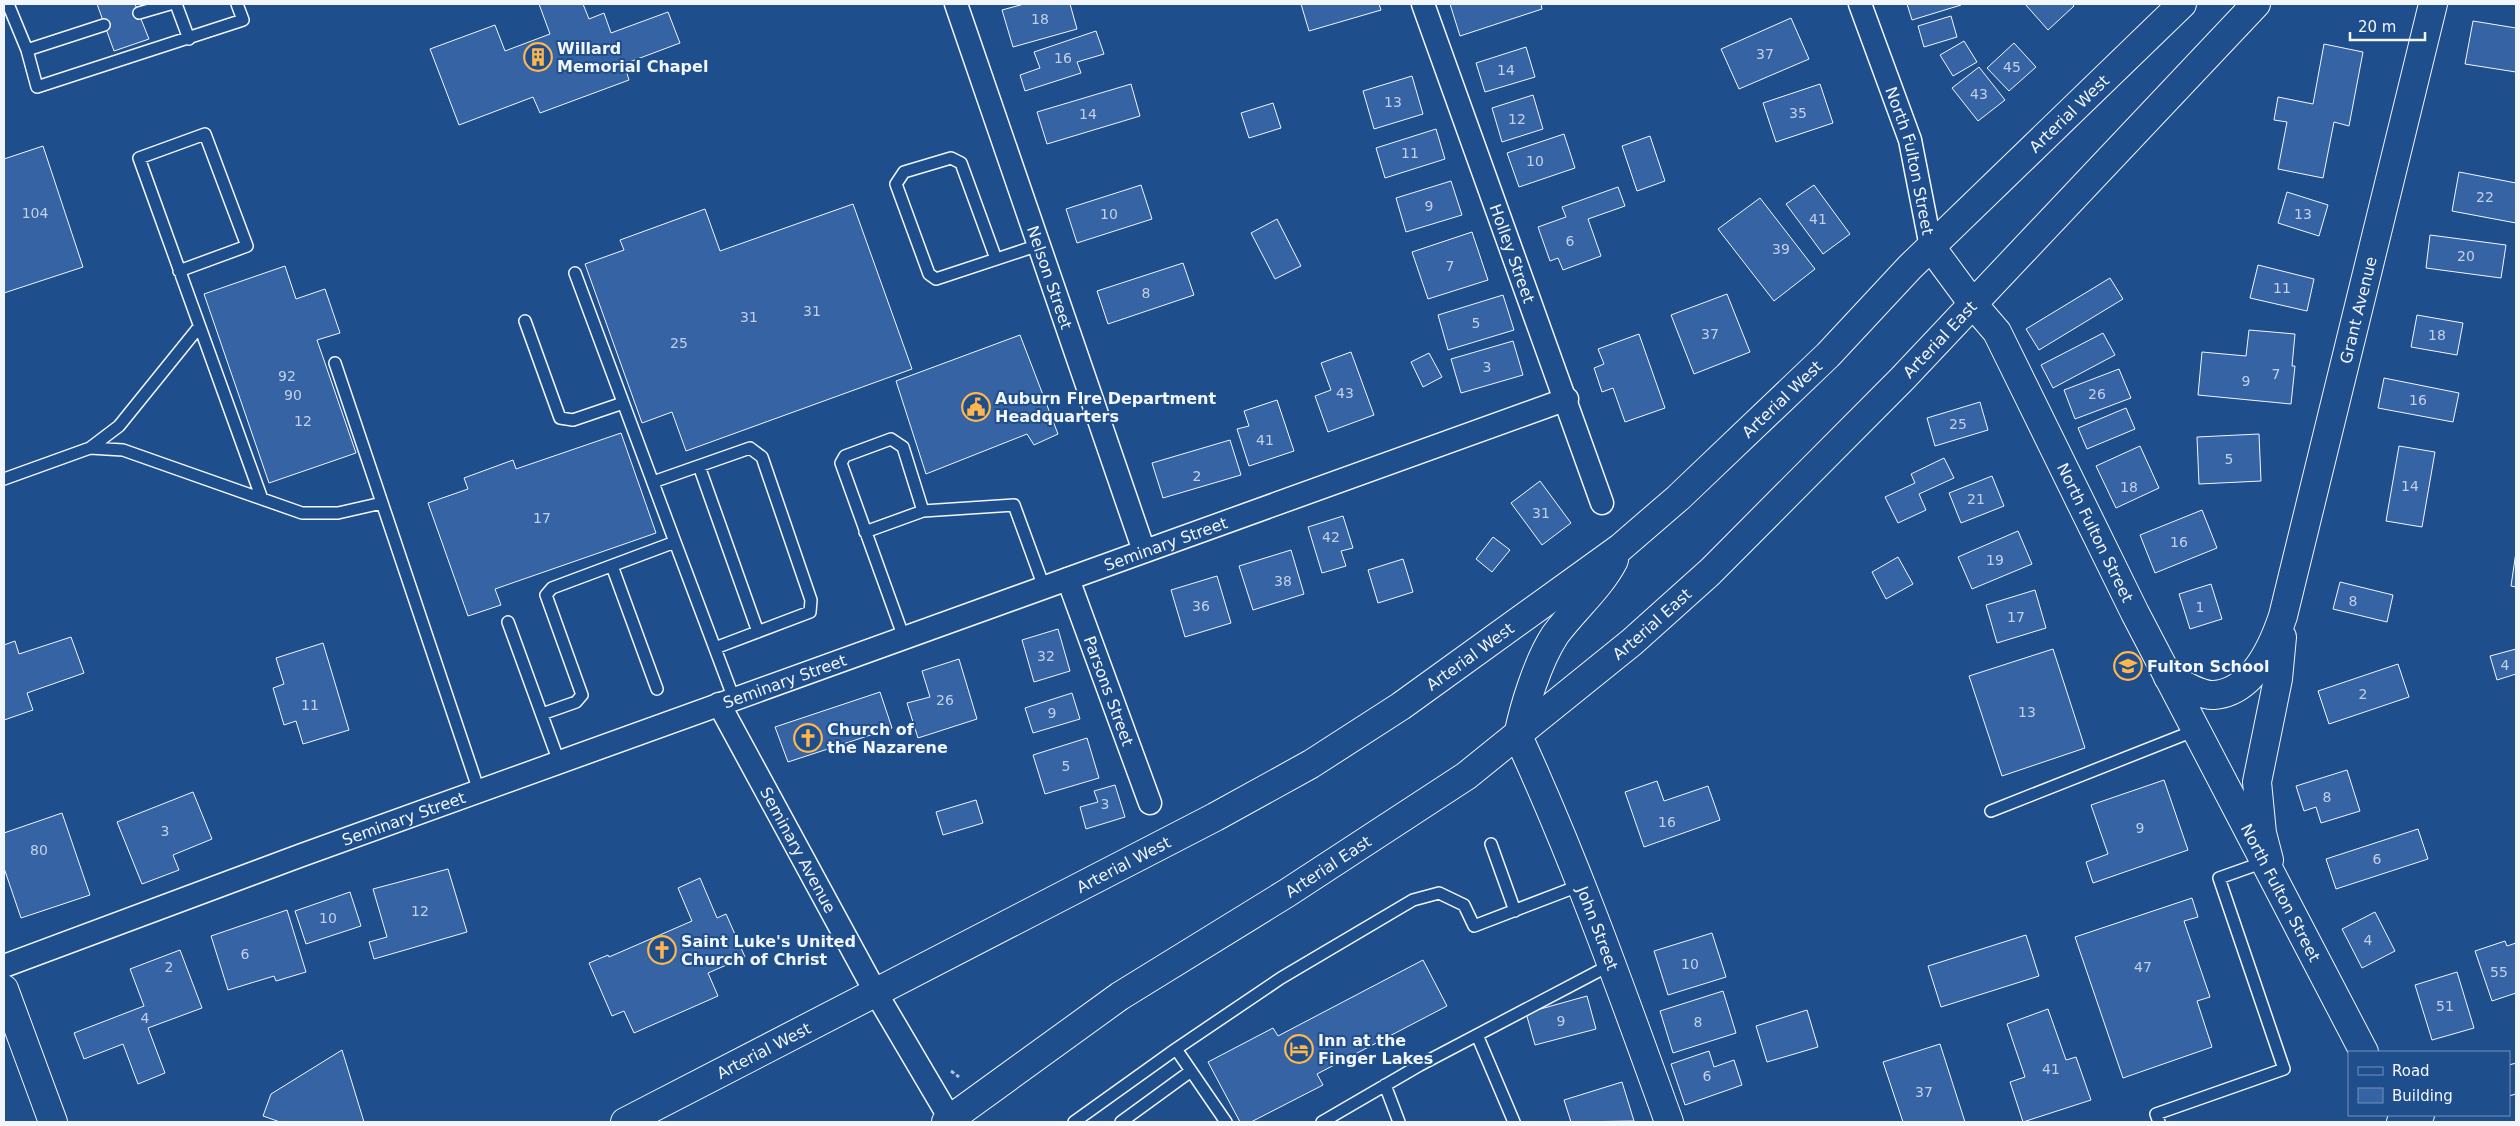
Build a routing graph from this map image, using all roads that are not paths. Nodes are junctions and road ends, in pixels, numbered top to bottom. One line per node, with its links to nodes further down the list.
1 (170, 4): 11 (lane)
2 (176, 4): 13 (lane)
3 (237, 4): 13 (lane)
4 (956, 4): 15 (street, Nelson Street)
5 (1423, 4): 24 (street, Holley Street)
6 (1860, 4): 16 (street, North Fulton Street)
7 (2182, 4): 16 (main road, Arterial West)
8 (2256, 4): 20 (main road, Arterial East)
9 (2433, 4): 41 (main road, Grant Avenue)
10 (7, 8): 14 (lane)
11 (139, 14)
12 (104, 24): 14 (lane)
13 (189, 39): 14 (lane)
14 (27, 50)
15 (1039, 245): 17 (lane); 37 (street, Nelson Street)
16 (1931, 247): 20 (main road, North Fulton Street); 36 (main road, Arterial West)
17 (996, 259): 17 (lane)
18 (179, 271): 18 (lane); 22 (lane)
19 (575, 273): 25 (lane)
20 (1973, 304): 46 (main road, North Fulton Street); 51 (main road, Arterial East)
21 (525, 321): 25 (lane)
22 (199, 327): 26 (lane); 30 (lane)
23 (335, 363): 31 (lane)
24 (1567, 399): 32 (street, Holley Street); 37 (street, Seminary Street)
25 (623, 403): 29 (lane)
26 (90, 448): 28 (lane); 30 (lane)
27 (699, 466): 29 (lane); 43 (lane); 43 (lane)
28 (4, 479)
29 (653, 482): 35 (lane)
30 (262, 499): 31 (lane)
31 (382, 503): 53 (lane)
32 (1602, 503)
33 (923, 511): 34 (lane); 34 (lane); 40 (lane)
34 (865, 532): 44 (lane)
35 (675, 542): 38 (lane); 45 (lane)
36 (1620, 548): 51 (main road); 63 (main road, Arterial West)
37 (1144, 551): 39 (street, Seminary Street)
38 (612, 566): 47 (lane); 49 (lane)
39 (1068, 579): 40 (street, Seminary Street); 54 (street, Parsons Street)
40 (1044, 587): 44 (street, Seminary Street)
41 (2283, 616): 46 (main road); 57 (main road)
42 (508, 622): 49 (lane)
43 (758, 632): 45 (lane)
44 (904, 638): 48 (street, Seminary Street)
45 (715, 648): 48 (lane)
46 (2168, 677): 50 (main road, North Fulton Street)
47 (657, 689)
48 (727, 702): 52 (street, Seminary Street); 63 (street, Seminary Avenue)
49 (542, 714): 52 (lane)
50 (2196, 730): 55 (lane); 57 (main road, North Fulton Street)
51 (1518, 736): 58 (main road, John Street); 70 (main road, Arterial East)
52 (559, 762): 53 (street, Seminary Street)
53 (479, 791): 61 (street, Seminary Street)
54 (1150, 803)
55 (1990, 811)
56 (1491, 844): 59 (lane)
57 (2269, 871): 66 (main road, North Fulton Street); 80 (lane)
58 (1582, 885): 59 (lane); 60 (main road, John Street)
59 (1515, 911): 65 (lane)
60 (1612, 964): 64 (lane); 79 (main road, John Street)
61 (4, 966)
62 (4, 989): 72 (main road)
63 (876, 993): 70 (street, Seminary Avenue); 73 (main road, Arterial West)
64 (1477, 1035): 68 (lane); 78 (lane)
65 (1176, 1049): 67 (lane); 74 (lane)
66 (2363, 1051)
67 (1191, 1071): 75 (lane); 76 (lane)
68 (1385, 1085): 71 (lane); 77 (lane)
69 (2417, 1116): 81 (main road)
70 (952, 1121)
71 (1327, 1121)
72 (53, 1122)
73 (624, 1122)
74 (1074, 1122)
75 (1121, 1122)
76 (1226, 1122)
77 (1399, 1122)
78 (1514, 1122)
79 (1669, 1122)
80 (2159, 1122)
81 (2401, 1122)

